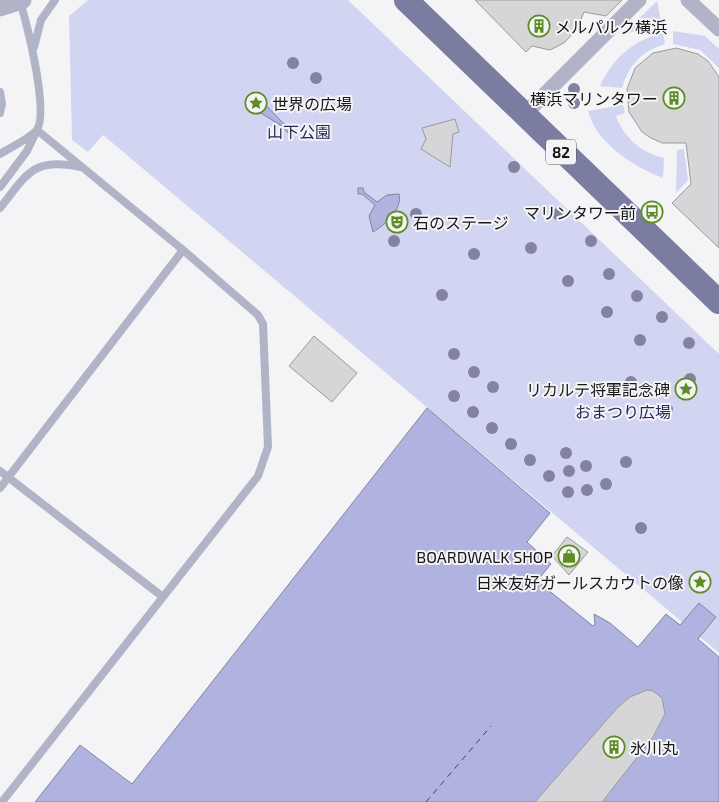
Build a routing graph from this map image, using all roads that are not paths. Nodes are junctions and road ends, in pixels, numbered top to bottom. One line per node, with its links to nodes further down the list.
1 (20, 0): 6 (street); 8 (lane)
2 (55, 0): 8 (lane)
3 (406, 0): 11 (main road, 82)
4 (639, 0): 11 (street)
5 (688, 0): 7 (street)
6 (0, 7)
7 (719, 29)
8 (33, 54): 12 (lane)
9 (0, 92): 10 (lane)
10 (0, 113)
11 (524, 116): 18 (main road, 82)
12 (37, 130): 13 (lane); 14 (lane); 15 (lane)
13 (0, 154)
14 (83, 167): 16 (lane); 17 (lane)
15 (0, 187)
16 (0, 208)
17 (183, 250): 20 (lane); 22 (lane)
18 (719, 302)
19 (0, 471): 20 (lane)
20 (8, 478): 21 (lane); 22 (lane)
21 (0, 488)
22 (163, 597): 23 (lane)
23 (2, 802)

